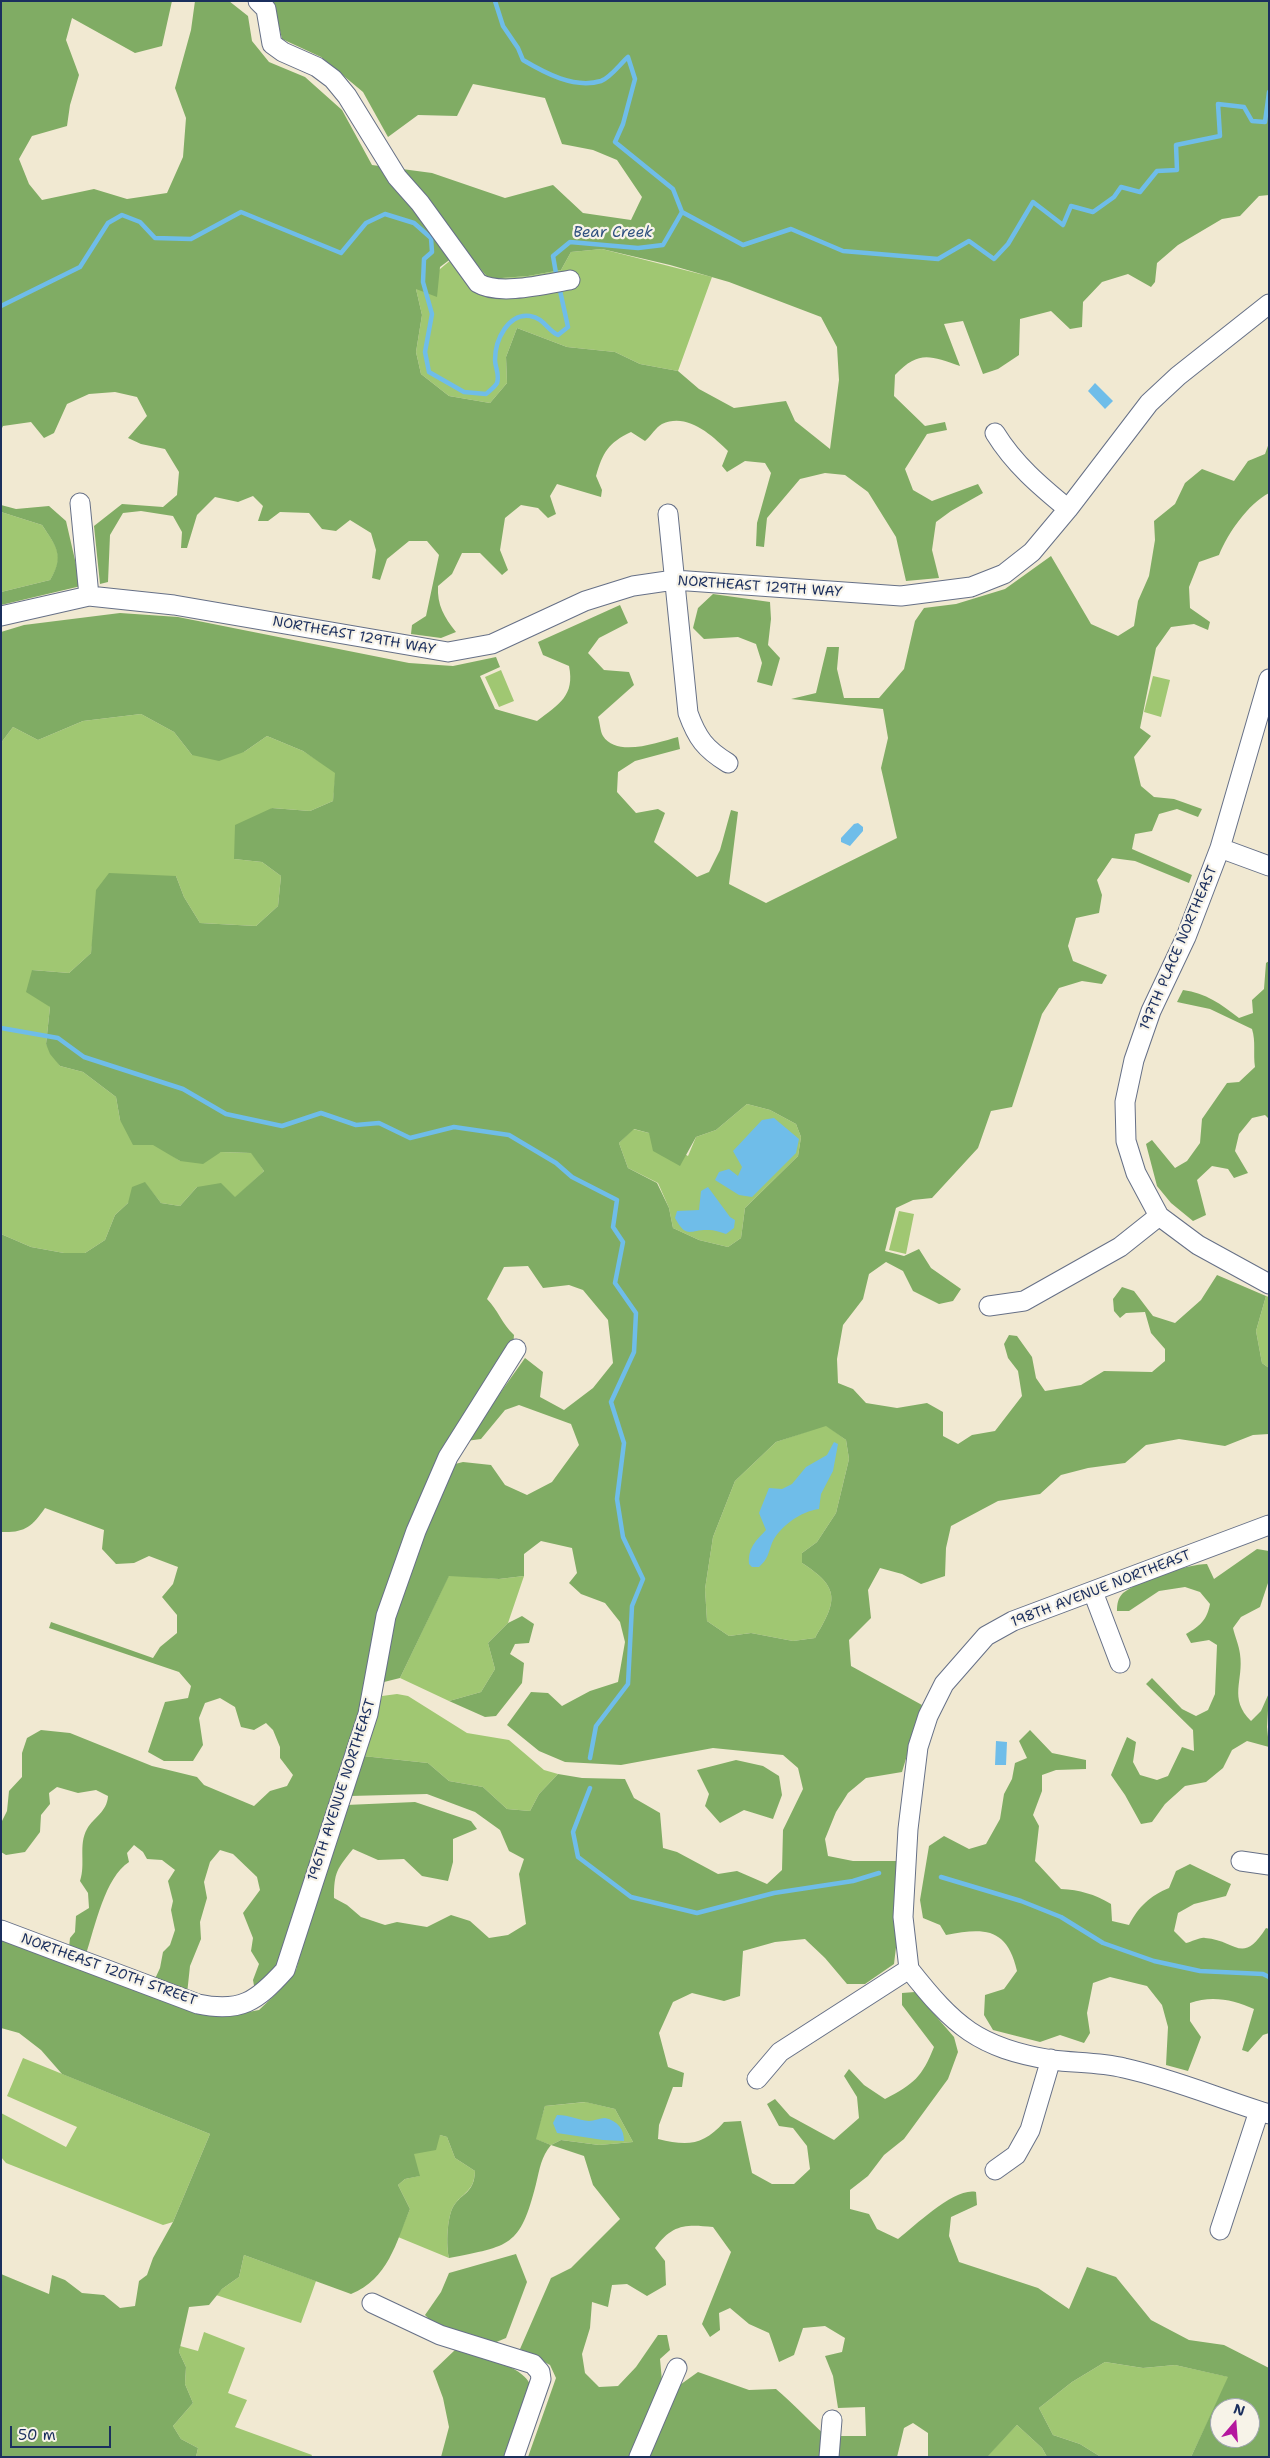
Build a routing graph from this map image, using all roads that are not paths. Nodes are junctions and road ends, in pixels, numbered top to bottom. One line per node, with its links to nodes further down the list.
1 (258, 1): 2 (street)
2 (570, 280)
3 (1269, 304): 6 (street, NORTHEAST 129TH WAY)
4 (995, 433): 6 (street)
5 (80, 503): 9 (street)
6 (1068, 509): 8 (street, NORTHEAST 129TH WAY)
7 (668, 514): 8 (street)
8 (674, 580): 9 (street, NORTHEAST 129TH WAY); 12 (street)
9 (89, 596): 10 (street, NORTHEAST 129TH WAY)
10 (1, 616)
11 (1269, 679): 13 (street, 197TH PLACE NORTHEAST)
12 (728, 763)
13 (1220, 848): 14 (street); 15 (street, 197TH PLACE NORTHEAST)
14 (1269, 866)
15 (1159, 1216): 16 (street); 17 (street)
16 (1266, 1276)
17 (989, 1306)
18 (516, 1349): 26 (street, 196TH AVENUE NORTHEAST)
19 (1269, 1525): 20 (street, 198TH AVENUE NORTHEAST)
20 (1094, 1592): 21 (street); 25 (street, 198TH AVENUE NORTHEAST)
21 (1120, 1664)
22 (1241, 1861): 23 (street)
23 (1269, 1865)
24 (1, 1930): 26 (street, NORTHEAST 120TH STREET)
25 (909, 1969): 27 (street); 28 (street)
26 (218, 2008)
27 (1051, 2060): 29 (street); 30 (street)
28 (757, 2079)
29 (1264, 2113): 31 (street)
30 (995, 2170)
31 (1220, 2230)
32 (372, 2303): 35 (street)
33 (677, 2368): 36 (street)
34 (832, 2420): 37 (street)
35 (514, 2457)
36 (639, 2457)
37 (829, 2457)

